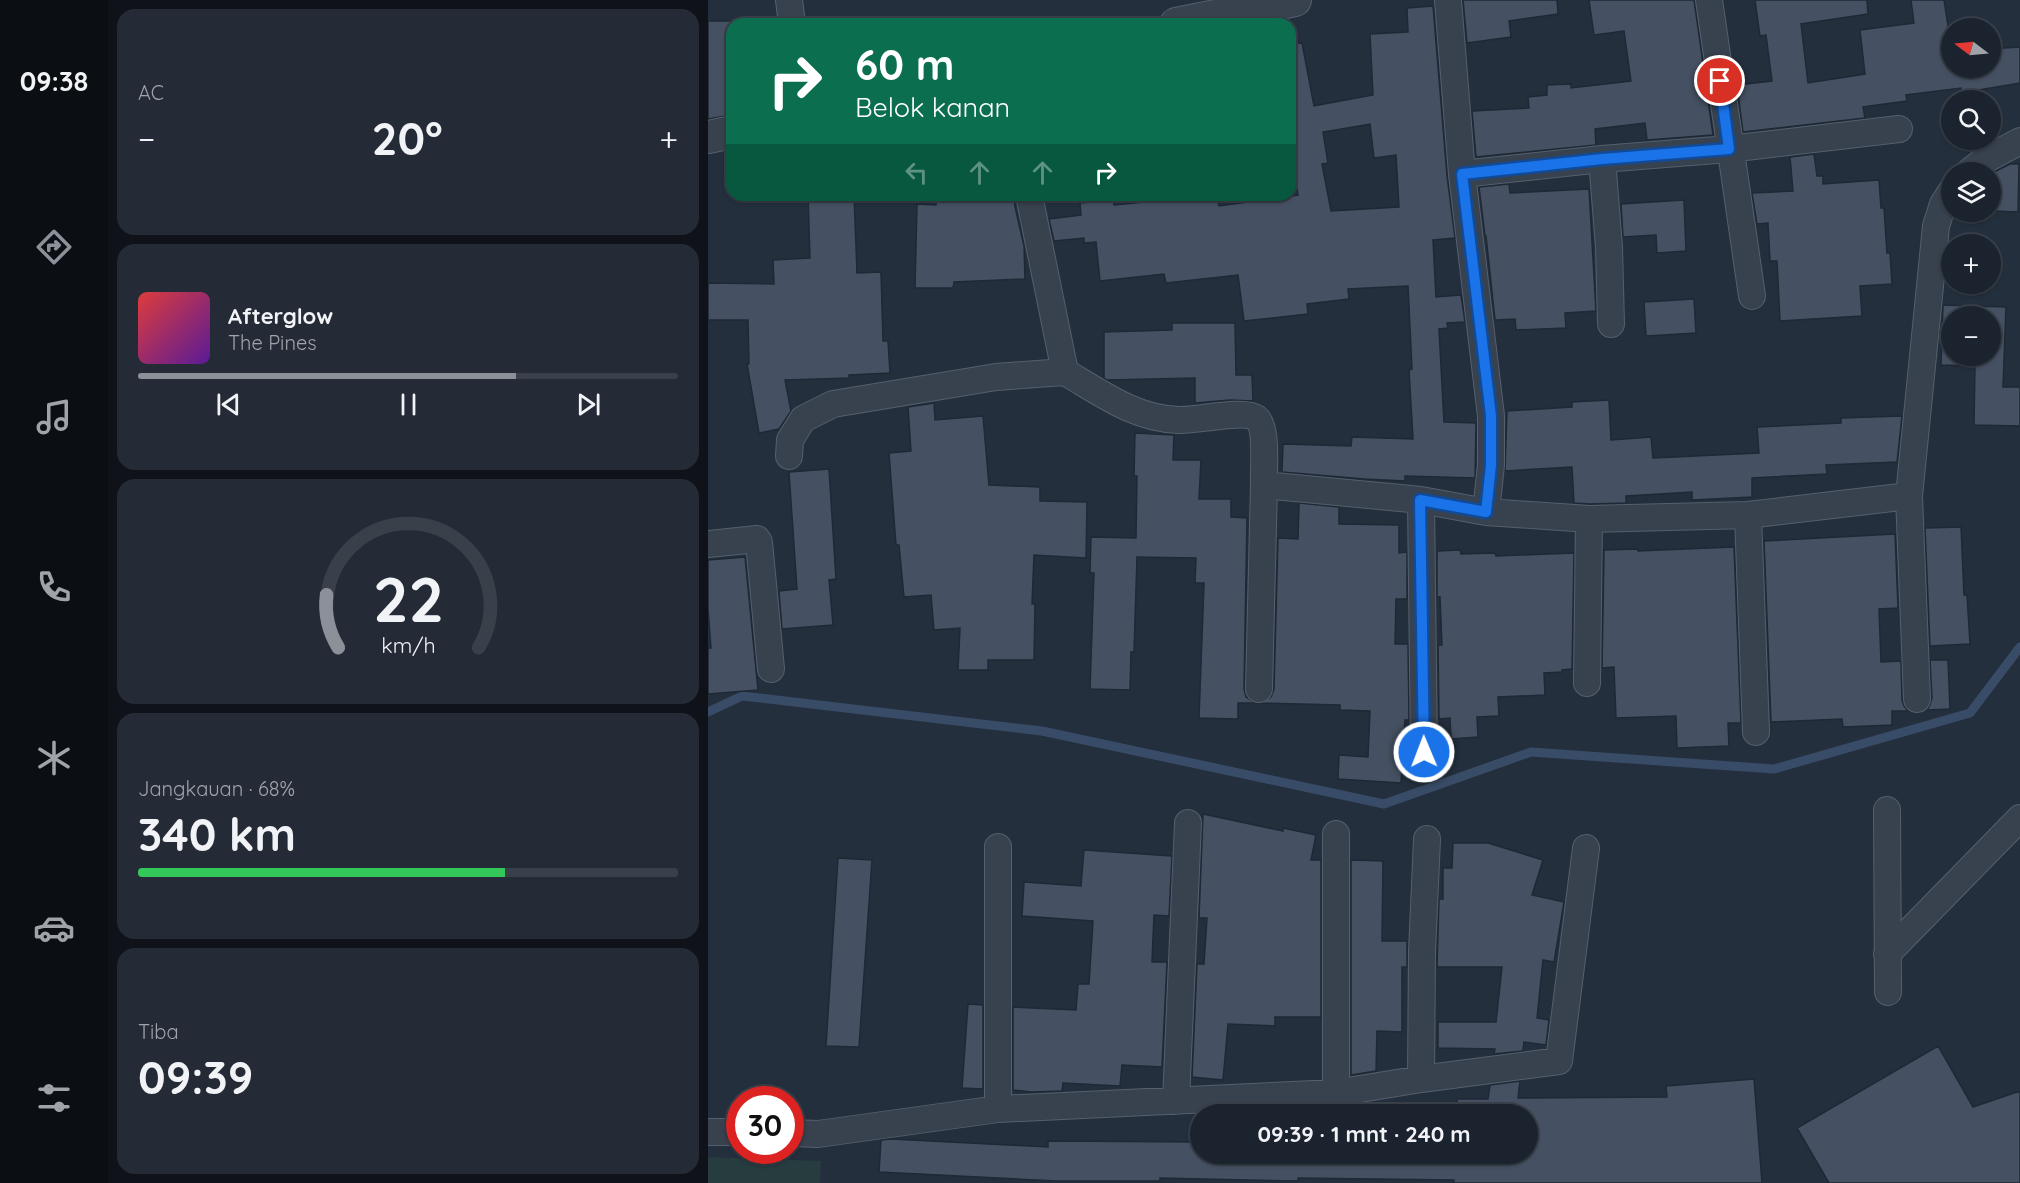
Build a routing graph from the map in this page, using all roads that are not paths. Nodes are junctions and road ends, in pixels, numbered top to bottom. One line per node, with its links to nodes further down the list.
1 (789, 0): 5 (street)
2 (1295, 0): 6 (street)
3 (1448, 0): 14 (street)
4 (1709, 0): 11 (street)
5 (791, 18)
6 (1206, 18)
7 (1899, 129): 11 (street)
8 (726, 133): 9 (street)
9 (708, 137)
10 (2020, 141): 13 (street)
11 (1729, 149): 12 (street); 17 (street)
12 (1602, 159): 14 (street); 18 (street)
13 (1982, 162)
14 (1462, 174): 24 (street)
15 (1030, 201): 19 (street)
16 (1941, 210): 22 (street)
17 (1752, 297)
18 (1611, 324)
19 (1065, 372): 20 (street); 21 (street)
20 (789, 456)
21 (1264, 485): 23 (street); 30 (street)
22 (1909, 496): 25 (street); 31 (street)
23 (1420, 500): 24 (street); 33 (street)
24 (1486, 512): 26 (street)
25 (1748, 515): 26 (street); 32 (street)
26 (1588, 519): 29 (street)
27 (708, 544): 28 (street)
28 (771, 669)
29 (1587, 682)
30 (1259, 689)
31 (1917, 699)
32 (1756, 732)
33 (1424, 752)
34 (1887, 810): 41 (street)
35 (2020, 818): 41 (street)
36 (1188, 823): 45 (street)
37 (1335, 834): 44 (street)
38 (1426, 839): 43 (street)
39 (998, 847): 46 (street)
40 (1586, 848): 43 (street)
41 (1887, 954): 42 (street)
42 (1887, 992)
43 (1421, 1079): 44 (street)
44 (1336, 1093): 45 (street)
45 (1176, 1101): 46 (street)
46 (998, 1109): 49 (street)
47 (708, 1132): 48 (street)
48 (726, 1132)
49 (804, 1134)

